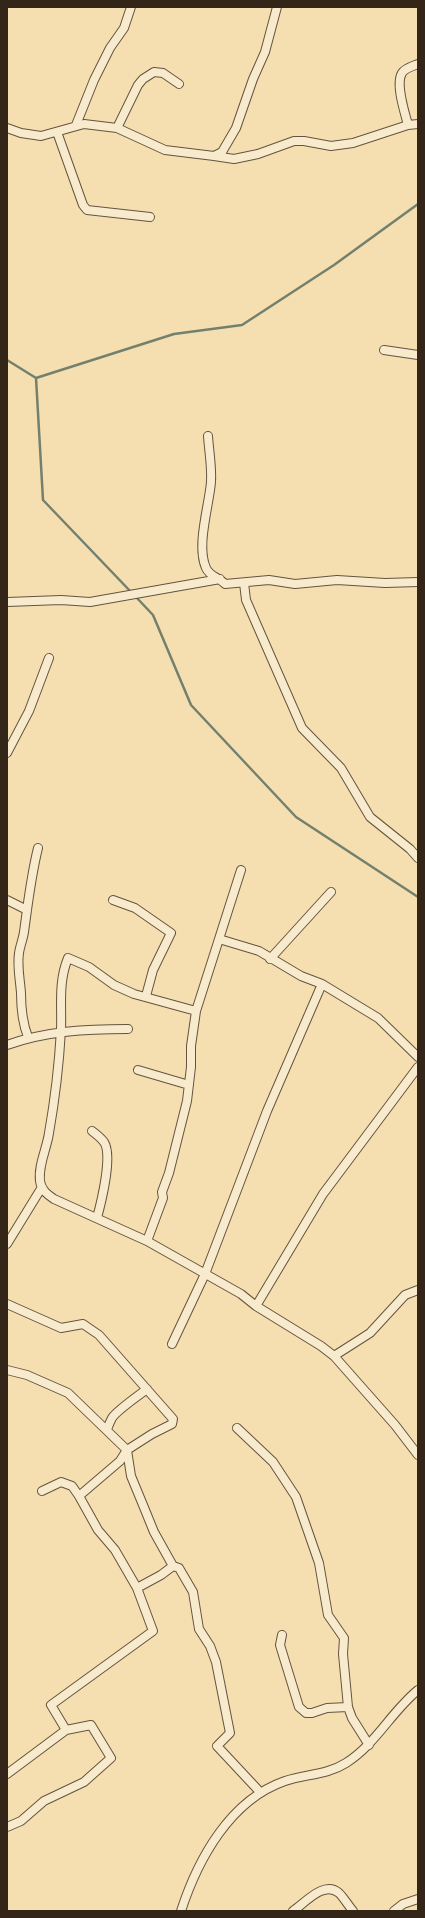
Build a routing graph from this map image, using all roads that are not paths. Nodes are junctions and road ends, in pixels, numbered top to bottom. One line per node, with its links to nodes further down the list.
1 (131, 7): 6 (street)
2 (277, 7): 11 (street)
3 (418, 64): 7 (street)
4 (179, 84): 9 (street)
5 (418, 124): 7 (street)
6 (76, 125): 9 (street); 10 (street)
7 (408, 125): 11 (street)
8 (7, 128): 10 (street)
9 (117, 128): 11 (street)
10 (57, 132): 12 (street)
11 (214, 156)
12 (150, 217)
13 (384, 350): 14 (street)
14 (418, 355)
15 (208, 436): 16 (street)
16 (220, 578): 18 (street); 19 (street)
17 (418, 582): 18 (street)
18 (244, 583): 23 (street)
19 (7, 602)
20 (49, 658): 21 (street)
21 (7, 752)
22 (38, 848): 28 (street)
23 (418, 858)
24 (241, 870): 29 (street)
25 (331, 892): 30 (street)
26 (7, 900): 28 (street)
27 (113, 900): 32 (street)
28 (27, 910): 36 (street)
29 (219, 939): 30 (street); 33 (street)
30 (270, 959): 31 (street)
31 (322, 984): 38 (street); 47 (street)
32 (146, 996): 33 (street); 35 (street)
33 (196, 1011): 41 (street)
34 (128, 1029): 35 (street)
35 (60, 1032): 36 (street); 43 (street)
36 (28, 1037): 37 (street)
37 (7, 1045)
38 (418, 1057)
39 (418, 1067): 50 (street)
40 (138, 1070): 41 (street)
41 (189, 1085): 46 (street)
42 (92, 1131): 44 (street)
43 (42, 1187): 44 (street); 45 (street)
44 (97, 1218): 46 (street)
45 (8, 1239)
46 (147, 1241): 47 (street)
47 (205, 1274): 50 (street); 51 (street)
48 (418, 1290): 52 (street)
49 (7, 1304): 54 (street)
50 (256, 1306): 52 (street)
51 (172, 1344)
52 (334, 1356): 58 (street)
53 (7, 1370): 56 (street)
54 (147, 1389): 56 (street); 57 (street)
55 (237, 1428): 65 (street)
56 (107, 1430): 57 (street)
57 (127, 1450): 60 (street); 61 (street)
58 (418, 1455)
59 (42, 1491): 60 (street)
60 (79, 1496): 62 (street)
61 (173, 1566): 62 (street); 69 (street)
62 (137, 1588): 66 (street)
63 (282, 1635): 65 (street)
64 (418, 1690): 67 (street)
65 (348, 1707): 67 (street)
66 (66, 1730): 68 (street); 70 (street)
67 (369, 1745): 69 (street)
68 (7, 1774)
69 (260, 1792): 72 (street)
70 (7, 1827)
71 (418, 1899): 75 (street)
72 (181, 1911)
73 (293, 1911): 74 (street)
74 (352, 1911)
75 (394, 1911)

